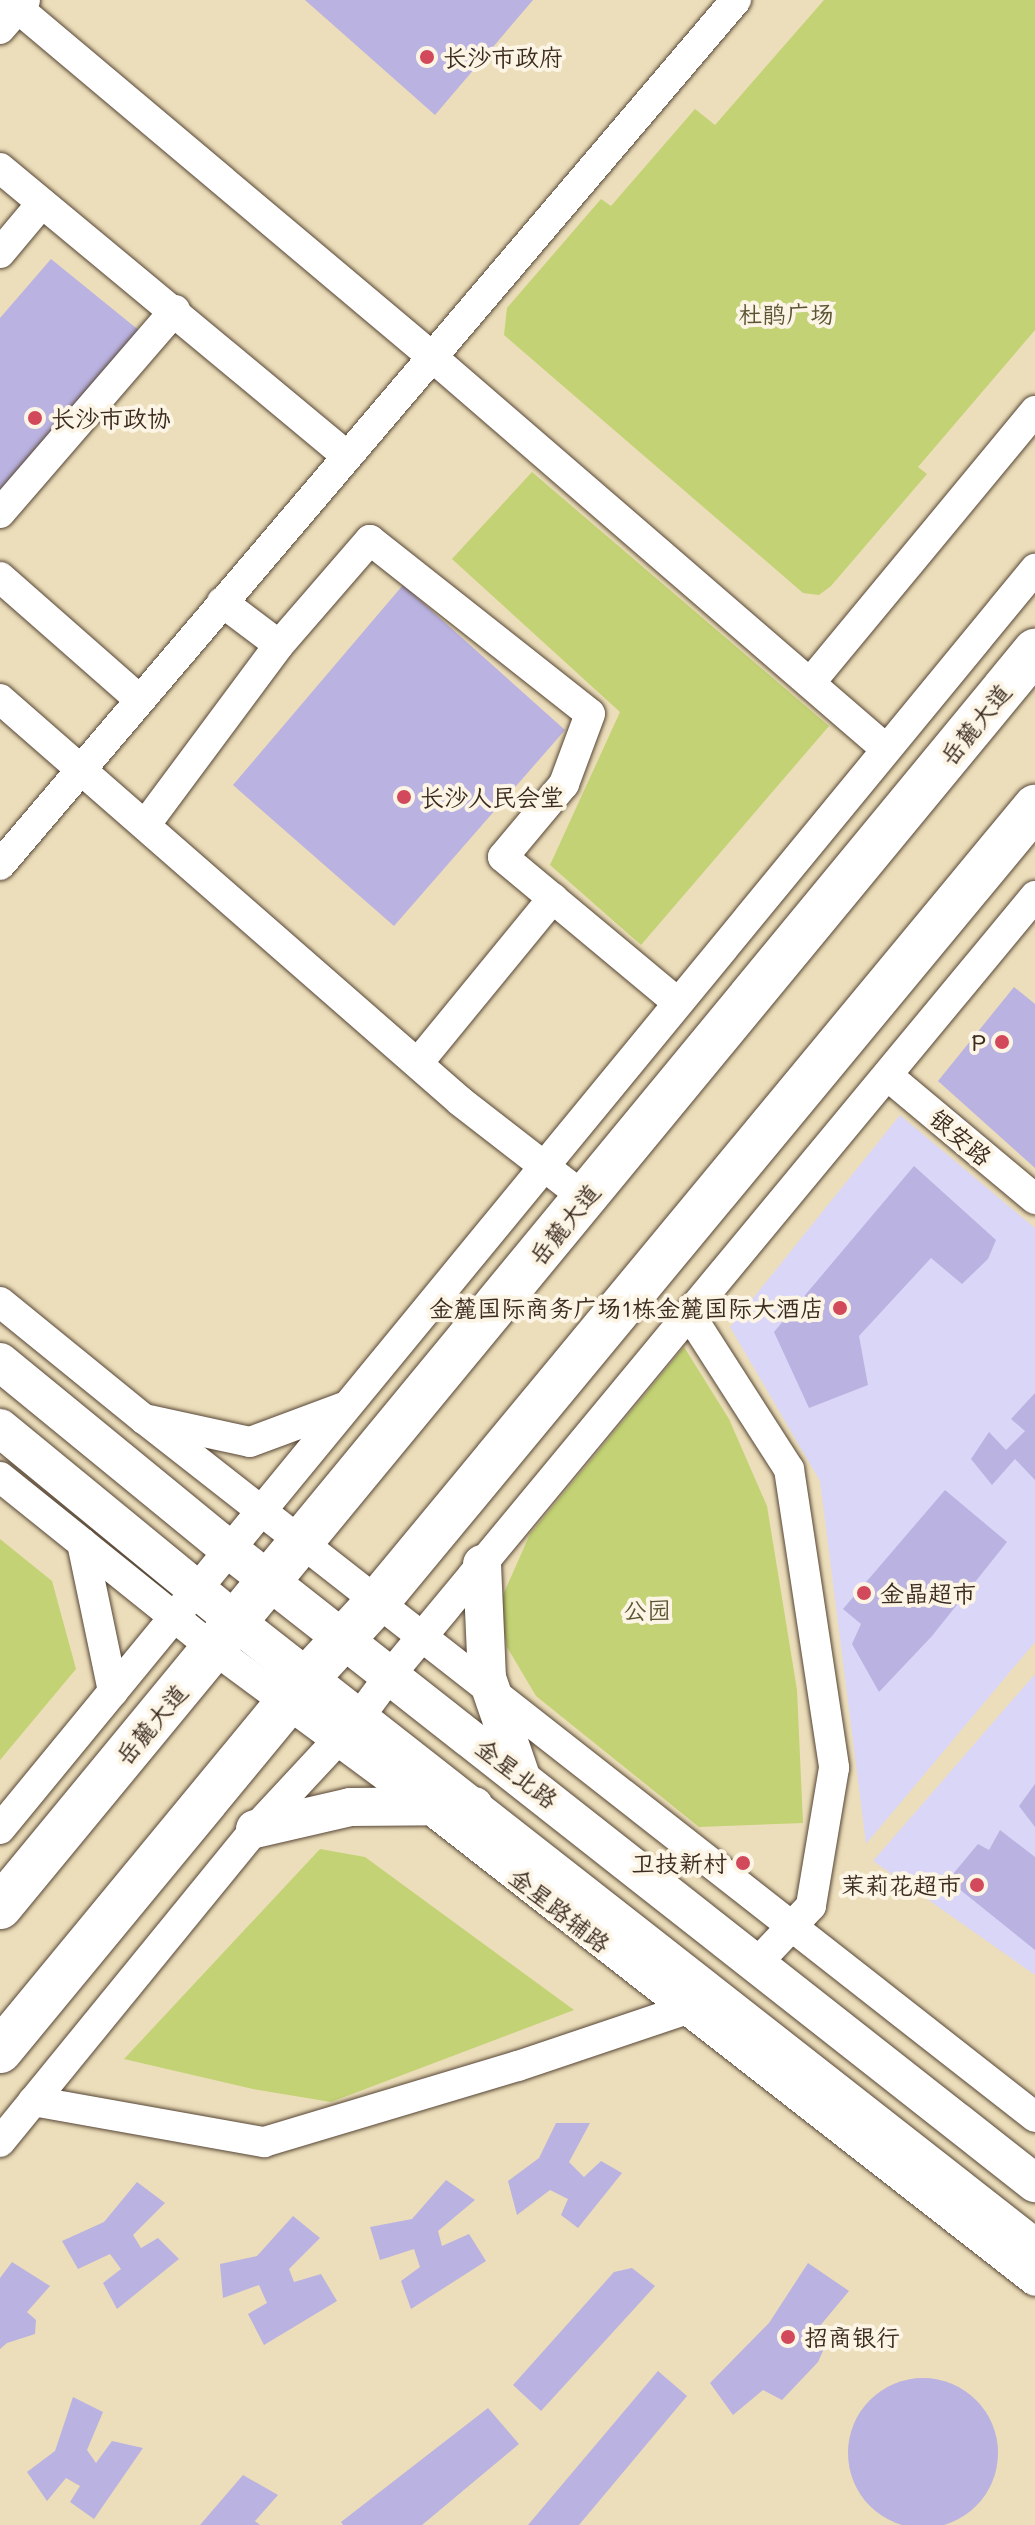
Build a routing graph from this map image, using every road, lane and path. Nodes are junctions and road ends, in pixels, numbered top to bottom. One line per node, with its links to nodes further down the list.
1 (736, 0): 7 (street)
2 (13, 9): 7 (street)
3 (0, 168): 4 (street)
4 (42, 203): 5 (street); 6 (street)
5 (0, 253)
6 (175, 310): 9 (street); 10 (street)
7 (431, 356): 9 (street); 16 (street)
8 (1035, 411): 16 (street)
9 (347, 456): 13 (street)
10 (0, 513)
11 (1035, 569): 19 (street)
12 (0, 577): 18 (street)
13 (222, 602): 14 (street); 18 (street)
14 (279, 645): 22 (street); 25 (street)
15 (1035, 651): 30 (highway, 岳麓大道)
16 (810, 683): 19 (street)
17 (0, 699): 20 (street)
18 (140, 700): 20 (street)
19 (886, 749): 26 (street)
20 (82, 768): 22 (street); 23 (street)
21 (1035, 807): 45 (highway)
22 (146, 824): 27 (street)
23 (0, 865)
24 (1035, 896): 28 (street)
25 (553, 898): 26 (street); 27 (street)
26 (677, 1002): 29 (street)
27 (418, 1063): 29 (street)
28 (888, 1076): 31 (street, 银安路); 33 (street)
29 (543, 1165): 30 (street); 35 (street)
30 (585, 1198): 41 (highway, 岳麓大道)
31 (1035, 1199)
32 (0, 1302): 36 (street)
33 (690, 1315): 43 (street); 61 (street)
34 (0, 1362): 42 (main road, 金星北路)
35 (349, 1406): 36 (street); 39 (street)
36 (144, 1419): 39 (street)
37 (0, 1428): 46 (main road)
38 (0, 1477): 40 (street)
39 (263, 1510): 41 (street); 42 (street)
40 (82, 1543): 46 (street); 53 (street)
41 (303, 1543): 44 (highway, 岳麓大道); 45 (street)
42 (231, 1551): 44 (main road, 金星北路); 46 (street)
43 (482, 1564): 48 (street); 52 (main road)
44 (271, 1582): 47 (highway, 岳麓大道); 49 (main road, 金星北路)
45 (378, 1601): 48 (street); 49 (highway)
46 (187, 1605): 47 (main road); 53 (street)
47 (225, 1635): 51 (main road); 60 (highway, 岳麓大道)
48 (423, 1636): 50 (street); 52 (street)
49 (346, 1640): 50 (main road, 金星北路); 51 (highway)
50 (391, 1674): 54 (street); 55 (main road, 金星北路)
51 (297, 1690): 54 (main road); 64 (highway)
52 (491, 1690): 55 (main road); 61 (street)
53 (113, 1692): 58 (street)
54 (348, 1729): 56 (street, 金星路辅路); 57 (main road); 59 (street)
55 (521, 1777): 62 (main road, 金星北路)
56 (426, 1806): 57 (main road); 59 (main road); 70 (street, 金星路辅路)
57 (474, 1806): 63 (main road)
58 (0, 1829)
59 (255, 1829): 65 (street)
60 (0, 1907)
61 (793, 1924): 62 (street); 66 (street)
62 (757, 1963): 68 (main road, 金星北路)
63 (718, 1999): 65 (street); 69 (main road)
64 (0, 2051)
65 (33, 2101): 67 (street)
66 (1035, 2117)
67 (0, 2142)
68 (1035, 2183)
69 (1035, 2248)
70 (1035, 2281)

